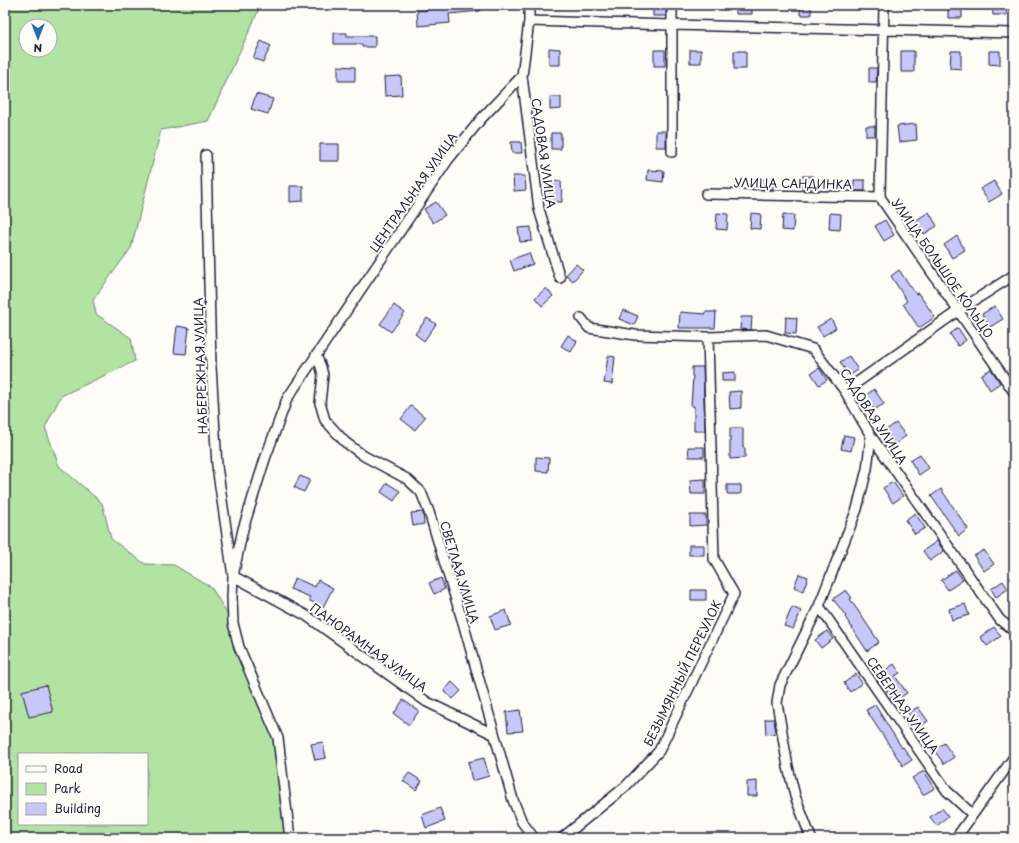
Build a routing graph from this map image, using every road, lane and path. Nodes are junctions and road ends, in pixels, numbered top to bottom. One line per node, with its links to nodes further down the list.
1 (529, 5): 4 (street)
2 (672, 5): 5 (street)
3 (884, 5): 6 (street, УЛИЦА БОЛЬШОЕ КОЛЬЦО)
4 (529, 20): 5 (street); 8 (street)
5 (672, 25): 6 (street); 9 (street)
6 (884, 30): 7 (street); 12 (street, УЛИЦА БОЛЬШОЕ КОЛЬЦО)
7 (1014, 33)
8 (522, 76): 14 (street, САДОВАЯ УЛИЦА); 18 (street, ЦЕНТРАЛЬНАЯ УЛИЦА)
9 (672, 152)
10 (206, 155): 22 (street, НАБЕРЕЖНАЯ УЛИЦА)
11 (706, 194): 12 (street, УЛИЦА САНДИНКА)
12 (880, 197): 15 (street, УЛИЦА БОЛЬШОЕ КОЛЬЦО)
13 (1014, 275): 15 (street)
14 (560, 278)
15 (958, 311): 19 (street); 20 (street, УЛИЦА БОЛЬШОЕ КОЛЬЦО)
16 (581, 318): 17 (street, САДОВАЯ УЛИЦА)
17 (708, 337): 19 (street, САДОВАЯ УЛИЦА); 30 (street, БЕЗЫМЯННЫЙ ПЕРЕУЛОК)
18 (316, 355): 22 (street, ЦЕНТРАЛЬНАЯ УЛИЦА); 25 (street, СВЕТЛАЯ УЛИЦА)
19 (845, 391): 21 (street, САДОВАЯ УЛИЦА)
20 (1014, 392)
21 (871, 436): 23 (street); 24 (street, САДОВАЯ УЛИЦА)
22 (233, 576): 25 (street, ПАНОРАМНАЯ УЛИЦА); 28 (street, ЦЕНТРАЛЬНАЯ УЛИЦА)
23 (819, 606): 27 (street, СЕВЕРНАЯ УЛИЦА); 31 (street)
24 (1014, 632)
25 (493, 734): 29 (street, СВЕТЛАЯ УЛИЦА)
26 (1014, 757): 27 (street)
27 (972, 814): 32 (street)
28 (290, 838)
29 (534, 838)
30 (562, 838)
31 (811, 838)
32 (956, 838)

